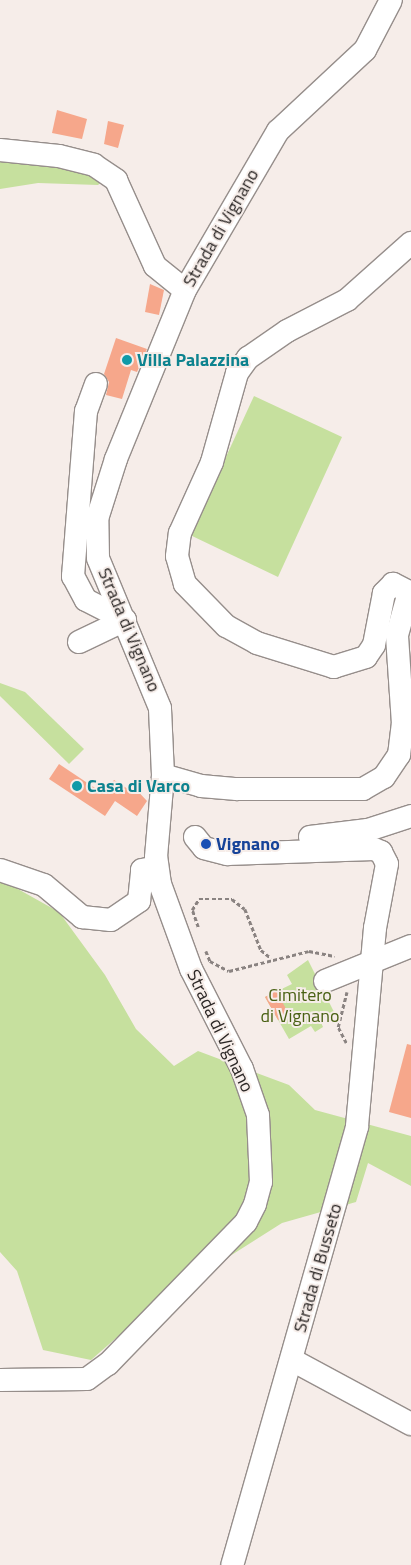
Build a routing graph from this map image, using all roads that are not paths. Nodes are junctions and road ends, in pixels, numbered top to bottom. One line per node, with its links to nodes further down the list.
1 (392, 0): 4 (street, Strada di Vignano)
2 (0, 150): 4 (street)
3 (411, 243): 8 (street)
4 (185, 290): 6 (street, Strada di Vignano)
5 (96, 384): 6 (street)
6 (125, 620): 7 (street); 8 (street, Strada di Vignano)
7 (79, 642)
8 (163, 774): 10 (street, Strada di Vignano)
9 (411, 816): 11 (street, Strada di Busseto)
10 (158, 828): 11 (street, Strada di Busseto); 12 (street, Strada di Vignano)
11 (195, 838): 15 (street, Strada di Busseto)
12 (156, 867): 13 (street); 18 (street, Strada di Vignano)
13 (0, 870)
14 (411, 946): 15 (street)
15 (374, 965): 16 (street); 17 (street, Strada di Busseto)
16 (340, 976)
17 (292, 1360): 19 (street); 20 (street, Strada di Busseto)
18 (0, 1380)
19 (411, 1424)
20 (232, 1565)

